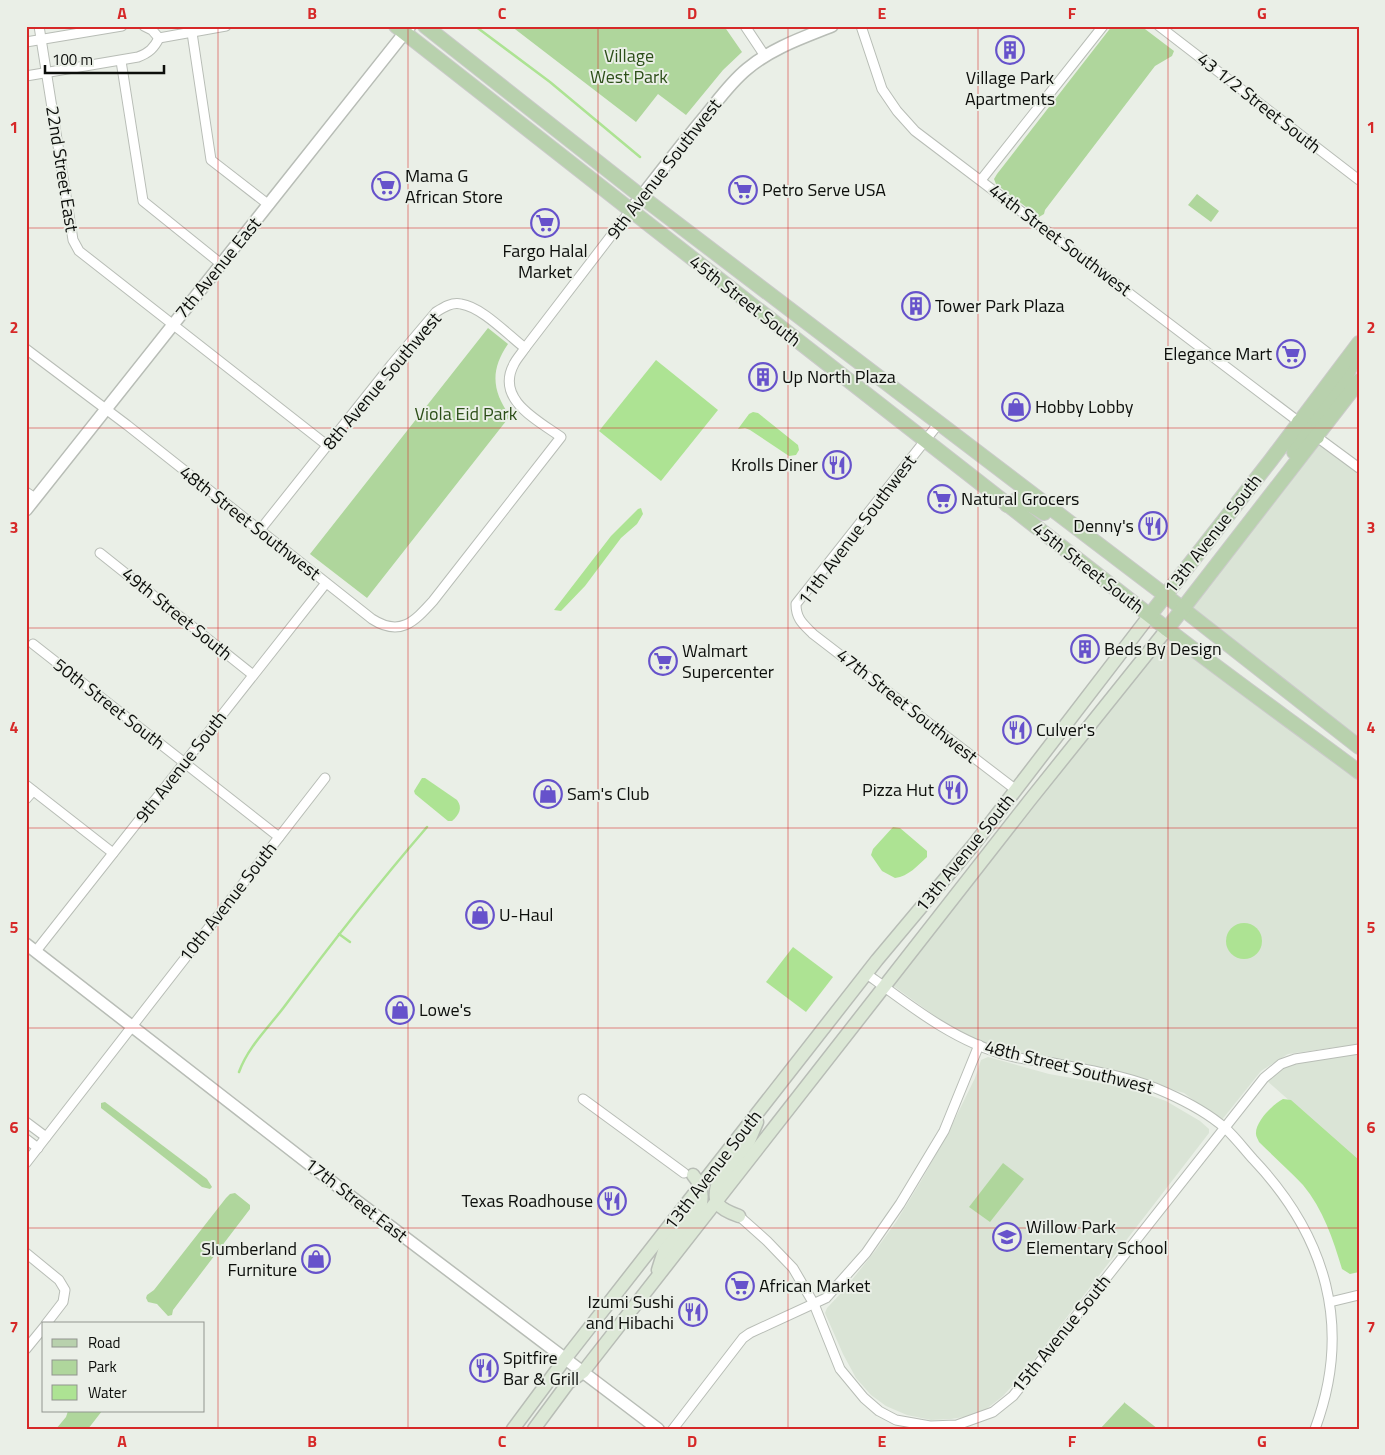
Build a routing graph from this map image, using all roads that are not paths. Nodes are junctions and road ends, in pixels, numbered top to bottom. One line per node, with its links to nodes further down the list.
1 (39, 26): 14 (street, 22nd Street East)
2 (122, 26): 14 (street)
3 (144, 26): 13 (street)
4 (226, 26): 11 (street)
5 (425, 26): 22 (main road, 45th Street South)
6 (745, 26): 16 (street)
7 (832, 26): 16 (street, 9th Avenue Southwest)
8 (861, 26): 20 (street, 44th Street Southwest)
9 (1103, 26): 20 (street)
10 (1159, 26): 21 (street, 43 1/2 Street South)
11 (191, 29): 13 (street); 23 (street)
12 (404, 29): 23 (street, 7th Avenue East); 24 (main road, 45th Street South)
13 (159, 38): 17 (street)
14 (42, 40): 15 (street); 18 (street, 22nd Street East)
15 (26, 42)
16 (765, 56): 22 (street, 9th Avenue Southwest)
17 (121, 61): 18 (street); 25 (street)
18 (47, 72): 19 (street); 28 (street, 22nd Street East)
19 (26, 76)
20 (981, 180): 37 (street, 44th Street Southwest)
21 (1359, 180)
22 (642, 197): 24 (street, 9th Avenue Southwest); 27 (main road, 45th Street South)
23 (269, 205): 25 (street, 7th Avenue East)
24 (630, 211): 26 (main road, 45th Street South); 31 (street, 9th Avenue Southwest)
25 (220, 264): 28 (street, 7th Avenue East)
26 (699, 265): 27 (main road); 29 (main road, 45th Street South)
27 (789, 310): 34 (main road, 45th Street South)
28 (173, 325): 36 (street, 7th Avenue East); 41 (street, 22nd Street East)
29 (777, 326): 34 (main road); 40 (main road, 45th Street South)
30 (1359, 343): 37 (main road, 13th Avenue South)
31 (525, 348): 41 (street, 8th Avenue Southwest); 52 (street, 48th Street Southwest)
32 (1359, 349): 39 (main road)
33 (26, 350): 36 (street, 48th Street Southwest)
34 (869, 369): 38 (main road, 45th Street South)
35 (1359, 381): 39 (main road, 13th Avenue South)
36 (106, 409): 45 (street, 7th Avenue East); 49 (street, 48th Street Southwest)
37 (1299, 422): 48 (main road); 53 (main road, 13th Avenue South)
38 (939, 423): 40 (street, 11th Avenue Southwest); 44 (main road, 45th Street South)
39 (1317, 436): 43 (street); 48 (main road, 13th Avenue South)
40 (925, 441): 42 (main road, 45th Street South); 56 (street, 11th Avenue Southwest)
41 (328, 446): 49 (street, 8th Avenue Southwest)
42 (959, 468): 44 (main road); 46 (main road, 45th Street South)
43 (1359, 468)
44 (1022, 486): 50 (main road, 45th Street South)
45 (31, 495): 47 (street, 7th Avenue East)
46 (1007, 505): 50 (main road); 55 (main road, 45th Street South)
47 (26, 510)
48 (1251, 521): 54 (main road, 13th Avenue South)
49 (260, 530): 52 (street, 48th Street Southwest)
50 (1102, 548): 53 (main road, 45th Street South)
51 (100, 553): 59 (street, 49th Street South)
52 (326, 583): 59 (street, 9th Avenue South)
53 (1165, 595): 54 (main road, 45th Street South); 55 (main road, 13th Avenue South)
54 (1182, 609): 57 (main road, 13th Avenue South); 61 (main road, 45th Street South)
55 (1150, 615): 57 (main road, 45th Street South); 68 (main road, 13th Avenue South)
56 (799, 621): 68 (street, 47th Street Southwest)
57 (1167, 629): 60 (main road, 45th Street South); 72 (main road, 13th Avenue South)
58 (33, 644): 64 (street, 50th Street South)
59 (253, 675): 64 (street, 9th Avenue South)
60 (1246, 687): 61 (main road); 62 (main road, 45th Street South)
61 (1353, 743)
62 (1336, 755): 63 (main road); 65 (main road, 45th Street South)
63 (1359, 755)
64 (184, 763): 70 (street, 50th Street South); 71 (street, 9th Avenue South)
65 (1359, 772)
66 (325, 778): 70 (street, 10th Avenue South)
67 (30, 788): 69 (street); 71 (street)
68 (1016, 790): 72 (main road); 74 (main road, 13th Avenue South)
69 (26, 799)
70 (279, 837): 76 (street, 10th Avenue South)
71 (113, 853): 73 (street, 9th Avenue South)
72 (968, 880): 75 (main road, 13th Avenue South)
73 (31, 947): 76 (street, 17th Street East)
74 (866, 974): 75 (street, 48th Street Southwest); 80 (main road, 13th Avenue South)
75 (884, 987): 77 (street, 48th Street Southwest); 89 (main road, 13th Avenue South)
76 (132, 1025): 83 (street, 10th Avenue South); 102 (street, 17th Street East)
77 (979, 1045): 82 (street, 48th Street Southwest); 98 (street)
78 (1359, 1049): 82 (street, 15th Avenue South)
79 (584, 1099): 88 (street)
80 (764, 1105): 87 (main road, 13th Avenue South); 92 (main road)
81 (26, 1122): 83 (street)
82 (1225, 1128): 97 (street, 48th Street Southwest); 98 (street, 15th Avenue South)
83 (46, 1137): 85 (street, 10th Avenue South)
84 (26, 1139): 85 (street)
85 (38, 1148): 86 (street, 10th Avenue South)
86 (26, 1163)
87 (716, 1167): 88 (main road); 90 (main road, 13th Avenue South)
88 (688, 1174): 90 (main road); 91 (main road)
89 (732, 1182): 92 (main road, 13th Avenue South); 93 (main road)
90 (700, 1187): 91 (main road, 13th Avenue South); 95 (main road)
91 (685, 1205): 102 (main road, 13th Avenue South)
92 (720, 1206): 93 (main road); 95 (main road, 13th Avenue South)
93 (739, 1216): 98 (street, 15th Avenue South)
94 (26, 1253): 99 (street)
95 (655, 1280): 103 (main road, 13th Avenue South)
96 (1359, 1295): 97 (street)
97 (1330, 1302): 108 (street, 48th Street Southwest)
98 (814, 1304): 107 (street)
99 (47, 1322)
100 (42, 1329): 101 (street)
101 (26, 1349)
102 (565, 1359): 103 (street, 17th Street East); 104 (main road, 13th Avenue South)
103 (582, 1372): 105 (main road, 13th Avenue South); 106 (street, 17th Street East)
104 (512, 1429)
105 (534, 1429)
106 (658, 1429)
107 (673, 1429)
108 (1315, 1429)

